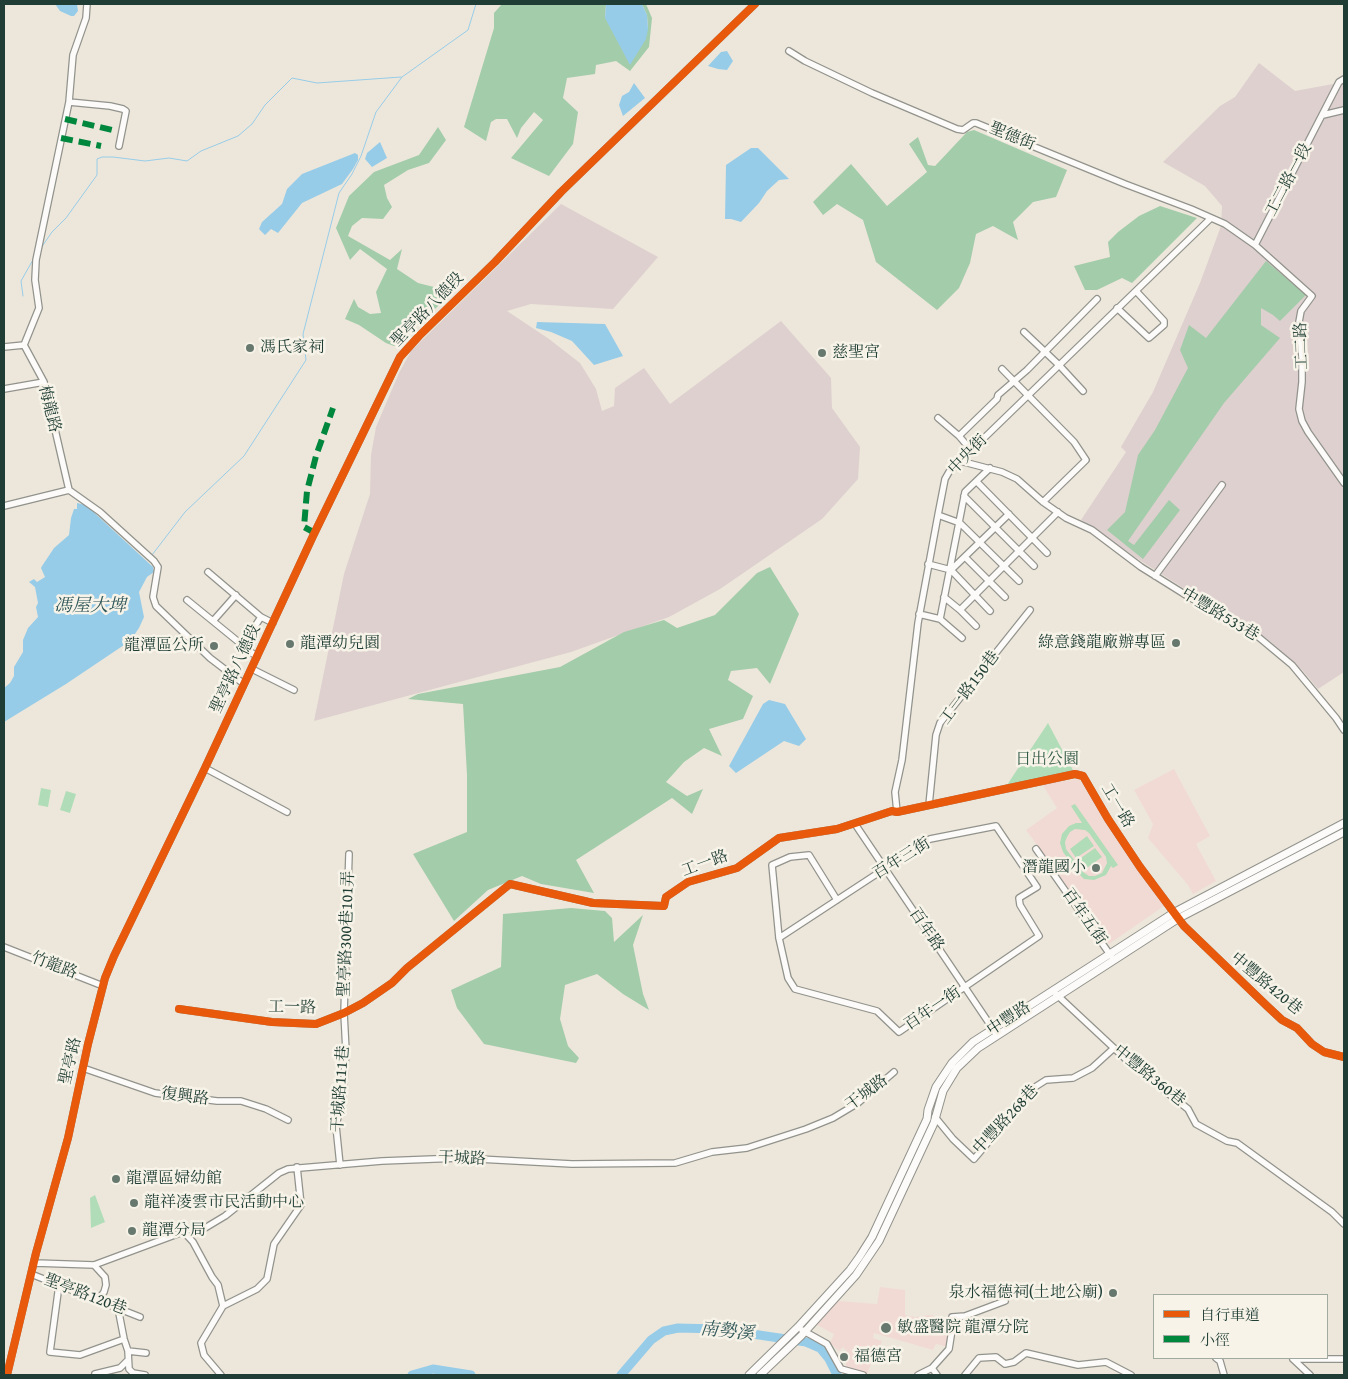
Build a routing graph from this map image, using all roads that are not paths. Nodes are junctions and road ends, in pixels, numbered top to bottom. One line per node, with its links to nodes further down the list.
1 (87, 4): 5 (street)
2 (755, 4): 67 (street, 聖亭路八德段)
3 (789, 50): 9 (street, 聖德街)
4 (1342, 80): 7 (street, 工二路一段)
5 (69, 102): 8 (street); 15 (street)
6 (1344, 110): 7 (street)
7 (1323, 115): 10 (street, 工二路一段)
8 (119, 146)
9 (1211, 218): 10 (street, 工二路); 11 (street, 中央街)
10 (1255, 245): 31 (street, 工二路)
11 (1136, 291): 13 (street, 中央街); 13 (street)
12 (1097, 299): 17 (street)
13 (1117, 308): 18 (street, 中央街)
14 (1024, 332): 17 (street)
15 (24, 345): 16 (street); 20 (street, 梅龍路)
16 (4, 347)
17 (1045, 352): 18 (street); 21 (street)
18 (1059, 365): 23 (street); 24 (street, 中央街)
19 (1002, 368): 21 (street)
20 (44, 382): 22 (street); 33 (street, 梅龍路)
21 (1014, 382): 24 (street); 26 (street)
22 (4, 389)
23 (1083, 391)
24 (1028, 395): 27 (street, 中央街); 35 (street)
25 (938, 418): 26 (street)
26 (959, 436): 27 (street)
27 (971, 450): 28 (street, 中央街)
28 (960, 461): 29 (street, 中豐路533巷); 39 (street, 中央街)
29 (990, 468): 30 (street); 35 (street, 中豐路533巷)
30 (977, 482): 34 (street); 38 (street)
31 (1344, 483)
32 (1222, 485): 52 (street)
33 (69, 490): 36 (street); 73 (street)
34 (964, 496): 40 (street); 41 (street)
35 (1043, 502): 37 (street, 中豐路533巷)
36 (4, 506)
37 (1058, 512): 42 (street); 52 (street, 中豐路533巷)
38 (1009, 514): 41 (street); 42 (street)
39 (938, 515): 40 (street); 47 (street, 中央街)
40 (960, 523): 43 (street); 50 (street)
41 (995, 528): 43 (street); 44 (street)
42 (1032, 538): 44 (street); 45 (street)
43 (979, 542): 46 (street); 49 (street)
44 (1019, 552): 48 (street); 49 (street)
45 (1047, 554)
46 (965, 557): 50 (street); 53 (street)
47 (928, 564): 50 (street); 63 (street, 中央街)
48 (1034, 566)
49 (1003, 567): 53 (street); 54 (street)
50 (951, 570): 56 (street); 57 (street)
51 (208, 572): 55 (street)
52 (1155, 576): 75 (street, 中豐路533巷)
53 (989, 581): 56 (street); 58 (street)
54 (1019, 581)
55 (236, 595): 64 (street); 66 (street)
56 (974, 596): 60 (street); 62 (street)
57 (944, 597): 60 (street); 65 (street)
58 (1005, 597)
59 (188, 600): 66 (street)
60 (960, 610): 68 (street)
61 (1030, 610): 77 (street, 工一路150巷)
62 (990, 612)
63 (919, 614): 65 (street); 79 (street, 中央街)
64 (261, 617): 67 (street); 70 (street)
65 (940, 619): 69 (street)
66 (213, 621): 70 (street)
67 (273, 623): 71 (street, 聖亭路八德段)
68 (976, 626)
69 (962, 638)
70 (242, 646): 71 (street)
71 (257, 657): 72 (street, 聖亭路八德段)
72 (252, 669): 73 (street, 聖亭路八德段); 74 (street)
73 (244, 684): 76 (street, 聖亭路八德段)
74 (294, 690)
75 (1344, 730)
76 (205, 768): 78 (street); 93 (street, 聖亭路)
77 (930, 805): 79 (street, 工一路); 87 (street, 工一路)
78 (286, 812)
79 (897, 812): 81 (street, 工一路)
80 (1344, 823): 87 (main road, 中豐路)
81 (855, 824): 85 (street, 百年路); 97 (street, 工一路)
82 (1344, 832): 88 (main road, 中豐路)
83 (1036, 849): 92 (street, 百年五街)
84 (349, 854): 97 (street, 聖亭路300巷101弄)
85 (885, 870): 86 (street, 百年三街); 89 (street, 百年三街); 94 (street, 百年路)
86 (837, 900): 90 (street, 百年三街); 90 (street)
87 (1174, 912): 88 (street, 工一路); 92 (main road, 中豐路)
88 (1180, 918): 92 (main road, 中豐路); 100 (street, 中豐路420巷)
89 (1039, 936): 94 (street, 百年一街)
90 (779, 938): 94 (street, 百年一街)
91 (4, 947): 93 (street, 竹龍路)
92 (1112, 957): 95 (main road, 中豐路)
93 (103, 986): 101 (street, 聖亭路)
94 (965, 988): 98 (street, 百年路)
95 (1055, 994): 98 (main road, 中豐路); 99 (street, 中豐路360巷)
96 (179, 1009): 97 (street, 工一路)
97 (344, 1013): 105 (street, 干城路111巷)
98 (995, 1032): 103 (main road, 中豐路); 118 (main road, 中豐路)
99 (1114, 1048): 103 (street, 中豐路268巷); 107 (street, 中豐路360巷)
100 (1344, 1057)
101 (83, 1068): 104 (street, 復興路); 109 (street, 聖亭路)
102 (894, 1072): 105 (street, 干城路)
103 (935, 1117): 118 (main road, 中豐路)
104 (288, 1120)
105 (340, 1165): 106 (street, 干城路)
106 (298, 1168): 108 (street, 干城路); 115 (street)
107 (1344, 1224)
108 (183, 1232): 110 (street, 干城路); 115 (street)
109 (35, 1263): 110 (street, 干城路); 111 (street, 聖亭路)
110 (94, 1265): 113 (street)
111 (31, 1274): 112 (street, 聖亭路120巷); 129 (street, 聖亭路)
112 (59, 1285): 113 (street, 聖亭路120巷); 119 (street)
113 (99, 1299): 116 (street, 聖亭路120巷)
114 (1005, 1301): 127 (street)
115 (222, 1306): 131 (street)
116 (118, 1308): 117 (street, 聖亭路120巷); 119 (street)
117 (140, 1317)
118 (799, 1332): 132 (main road); 133 (main road); 134 (street)
119 (124, 1339): 120 (street)
120 (128, 1351): 121 (street); 126 (street)
121 (146, 1353)
122 (1217, 1359): 139 (street)
123 (1293, 1359): 140 (street)
124 (1328, 1359): 125 (street)
125 (1344, 1359)
126 (127, 1361): 128 (street); 130 (street)
127 (932, 1368): 135 (street); 136 (street)
128 (95, 1374)
129 (7, 1375)
130 (145, 1375)
131 (221, 1375)
132 (749, 1375)
133 (760, 1375)
134 (863, 1375)
135 (918, 1375)
136 (937, 1375)
137 (965, 1375): 138 (street)
138 (1132, 1375)
139 (1224, 1375)
140 (1310, 1375)

